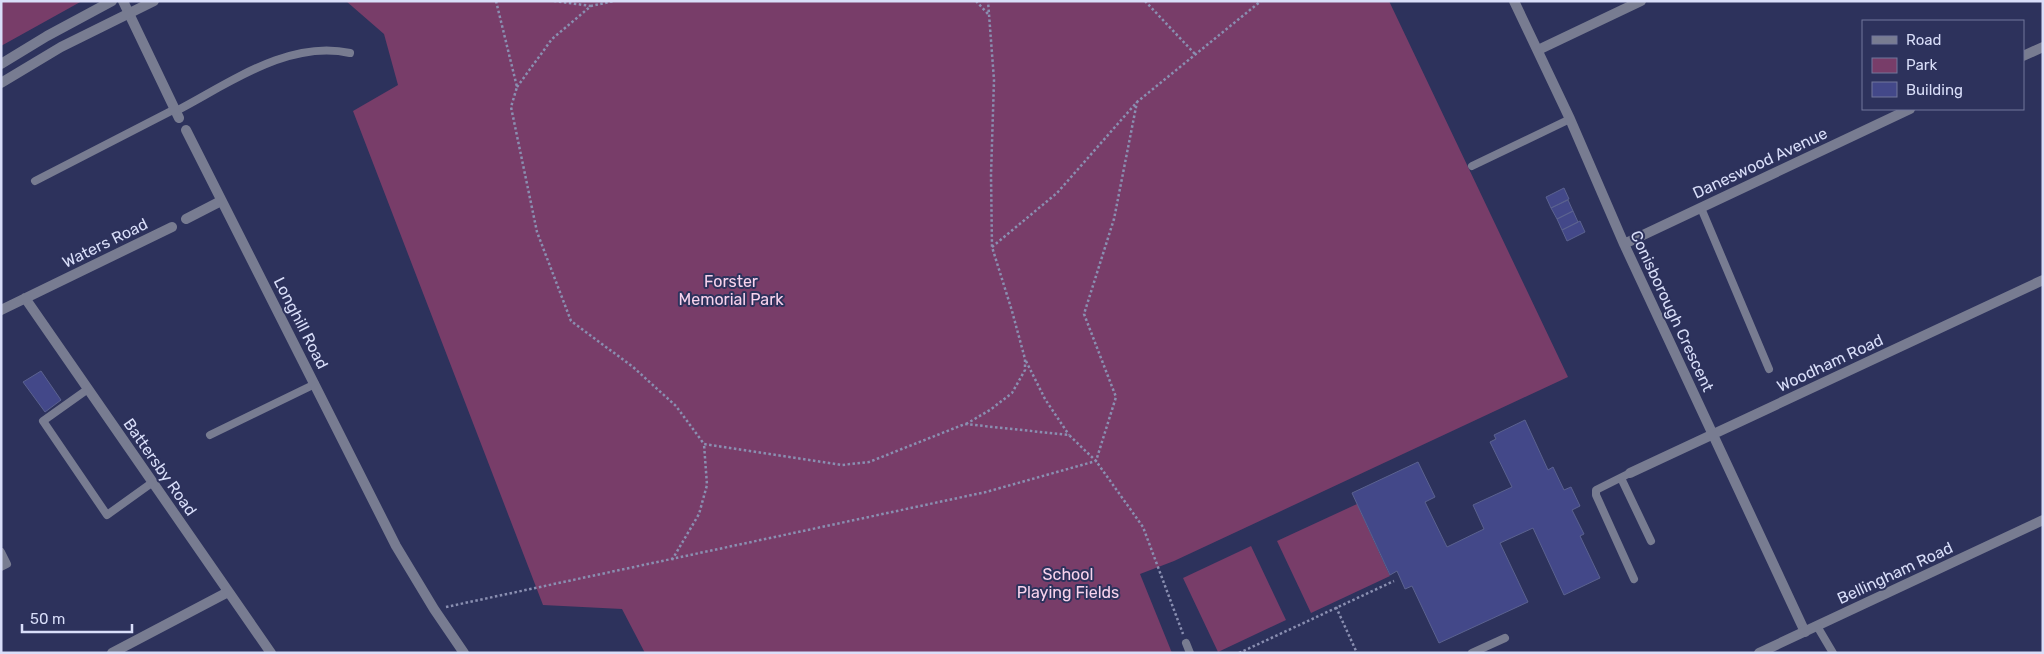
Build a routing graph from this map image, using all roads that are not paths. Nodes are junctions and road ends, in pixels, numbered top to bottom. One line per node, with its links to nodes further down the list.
1 (112, 1): 11 (street)
2 (123, 1): 6 (street, Longhill Road)
3 (154, 1): 6 (street)
4 (1514, 1): 8 (street, Conisborough Crescent)
5 (1642, 1): 8 (street)
6 (129, 13): 12 (street); 14 (street, Longhill Road)
7 (2043, 47): 10 (street)
8 (1538, 50): 15 (street, Conisborough Crescent)
9 (350, 53): 14 (lane)
10 (2024, 56)
11 (1, 64)
12 (1, 82)
13 (1908, 110): 20 (street, Daneswood Avenue)
14 (177, 113): 16 (lane, Longhill Road); 18 (lane)
15 (1570, 119): 17 (lane); 23 (street, Conisborough Crescent)
16 (186, 130): 19 (street, Longhill Road)
17 (1472, 166)
18 (35, 181)
19 (221, 202): 21 (street, Waters Road); 28 (street, Longhill Road)
20 (1701, 208): 23 (street, Daneswood Avenue); 27 (lane)
21 (186, 220): 22 (lane, Waters Road)
22 (172, 227): 25 (street, Waters Road)
23 (1624, 244): 31 (street, Conisborough Crescent)
24 (2043, 280): 31 (street, Woodham Road)
25 (25, 298): 26 (street, Waters Road); 29 (street, Battersby Road)
26 (1, 310)
27 (1769, 369)
28 (315, 384): 30 (lane); 46 (street, Longhill Road)
29 (88, 389): 33 (street, Battersby Road); 33 (lane)
30 (210, 435)
31 (1713, 435): 32 (street, Woodham Road); 41 (street, Conisborough Crescent)
32 (1626, 475): 35 (lane); 38 (lane)
33 (153, 482): 39 (street, Battersby Road)
34 (2043, 520): 40 (street, Bellingham Road)
35 (1651, 541)
36 (1, 552): 37 (lane)
37 (1, 567)
38 (1634, 579)
39 (228, 592): 44 (street); 45 (street, Battersby Road)
40 (1817, 626): 41 (street, Bellingham Road); 50 (lane)
41 (1805, 632): 49 (street, Bellingham Road)
42 (1505, 638): 48 (lane)
43 (1186, 643): 47 (lane)
44 (112, 653)
45 (271, 653)
46 (464, 653)
47 (1190, 653)
48 (1472, 653)
49 (1759, 653)
50 (1833, 653)

